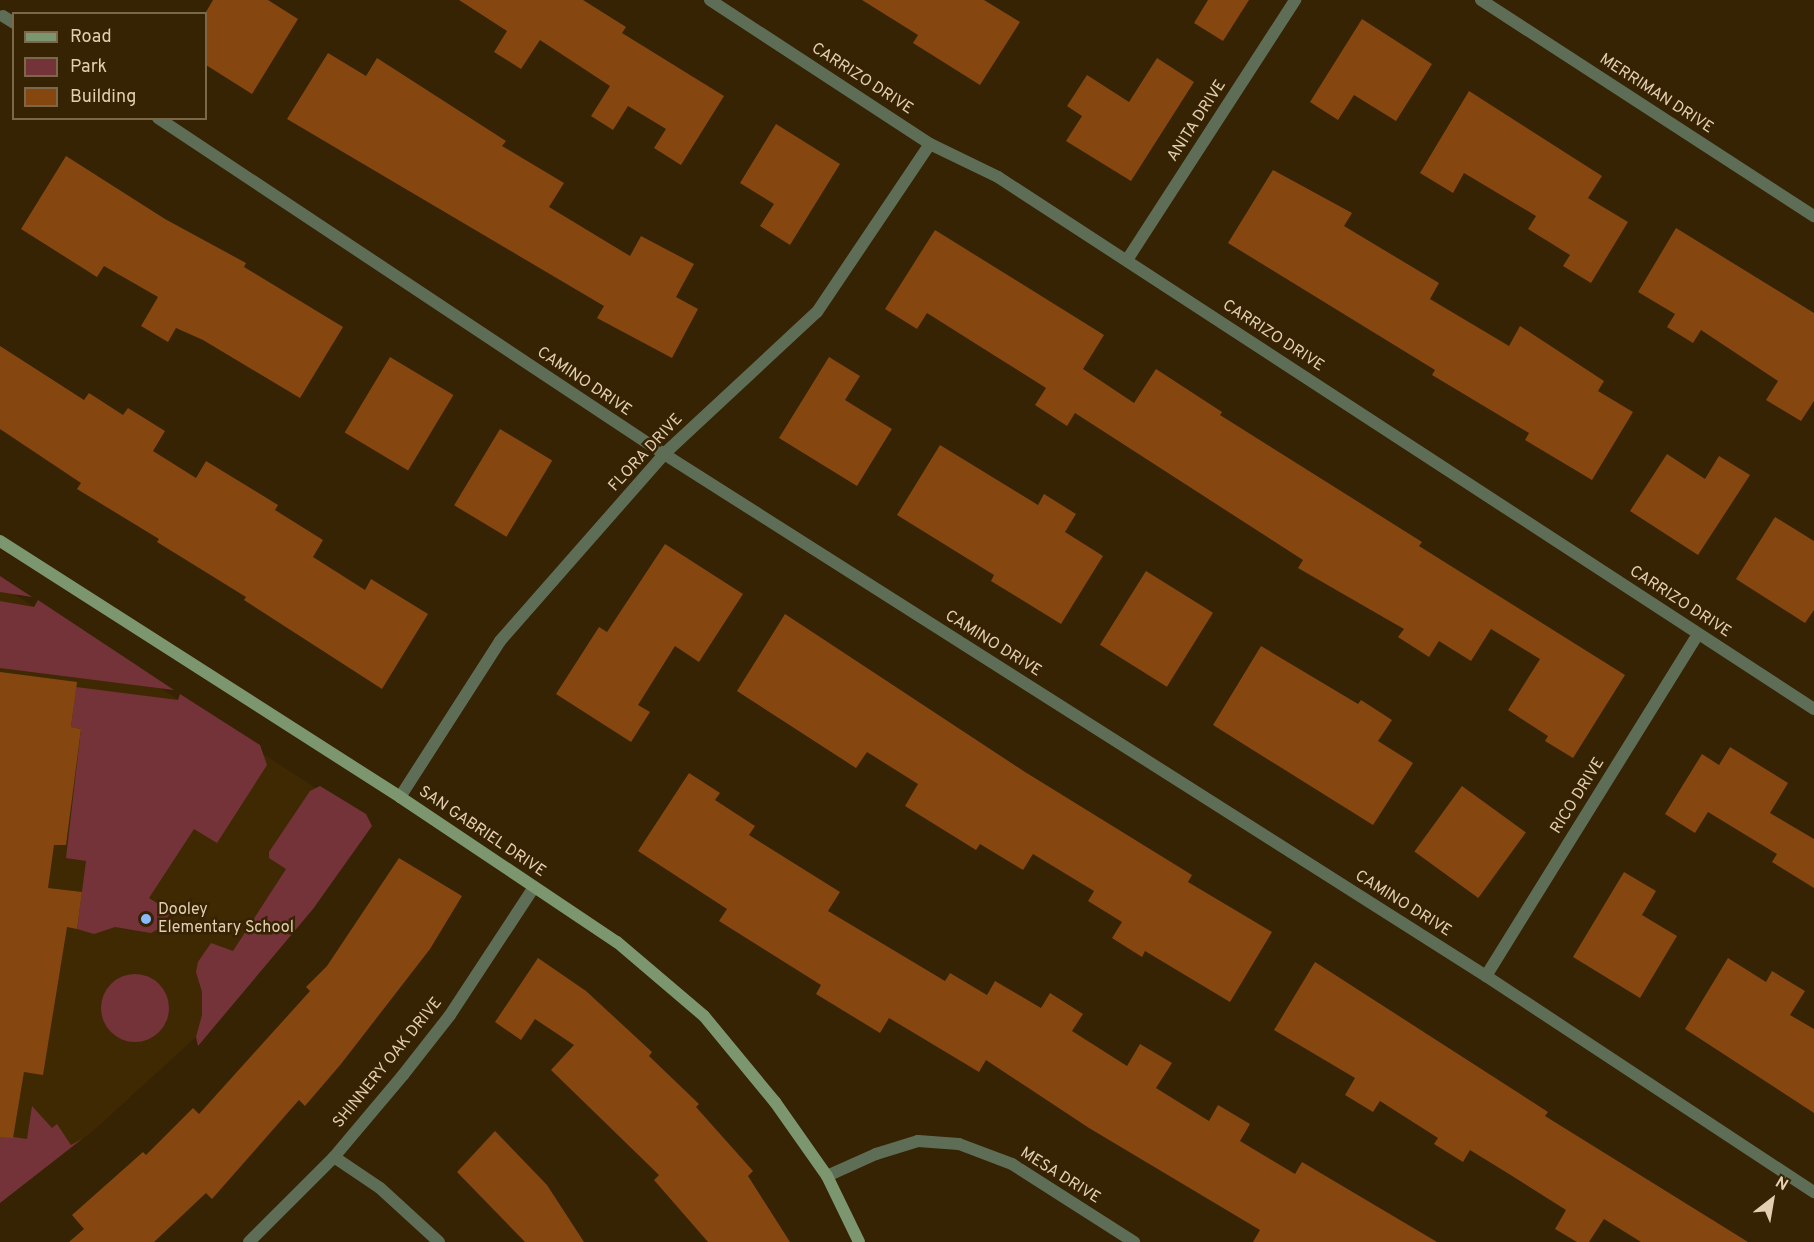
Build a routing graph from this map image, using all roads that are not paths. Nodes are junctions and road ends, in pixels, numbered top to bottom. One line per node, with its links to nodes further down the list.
1 (710, 0): 5 (street, CARRIZO DRIVE)
2 (1295, 0): 7 (street, ANITA DRIVE)
3 (1481, 0): 6 (street, MERRIMAN DRIVE)
4 (161, 120): 8 (street, CAMINO DRIVE)
5 (930, 144): 7 (street, CARRIZO DRIVE); 8 (street, FLORA DRIVE)
6 (1814, 216)
7 (1127, 260): 10 (street, CARRIZO DRIVE)
8 (664, 454): 12 (street, FLORA DRIVE); 14 (street, CAMINO DRIVE)
9 (0, 541): 12 (street, SAN GABRIEL DRIVE)
10 (1698, 634): 11 (street, CARRIZO DRIVE); 14 (street, RICO DRIVE)
11 (1814, 709)
12 (400, 797): 13 (street, SAN GABRIEL DRIVE)
13 (534, 887): 15 (street, SHINNERY OAK DRIVE); 16 (street, SAN GABRIEL DRIVE)
14 (1486, 976): 17 (street, CAMINO DRIVE)
15 (334, 1157): 18 (street, SHINNERY OAK DRIVE); 19 (street)
16 (827, 1176): 20 (street, SAN GABRIEL DRIVE); 21 (street, MESA DRIVE)
17 (1814, 1191)
18 (249, 1242)
19 (439, 1242)
20 (859, 1242)
21 (1134, 1242)

